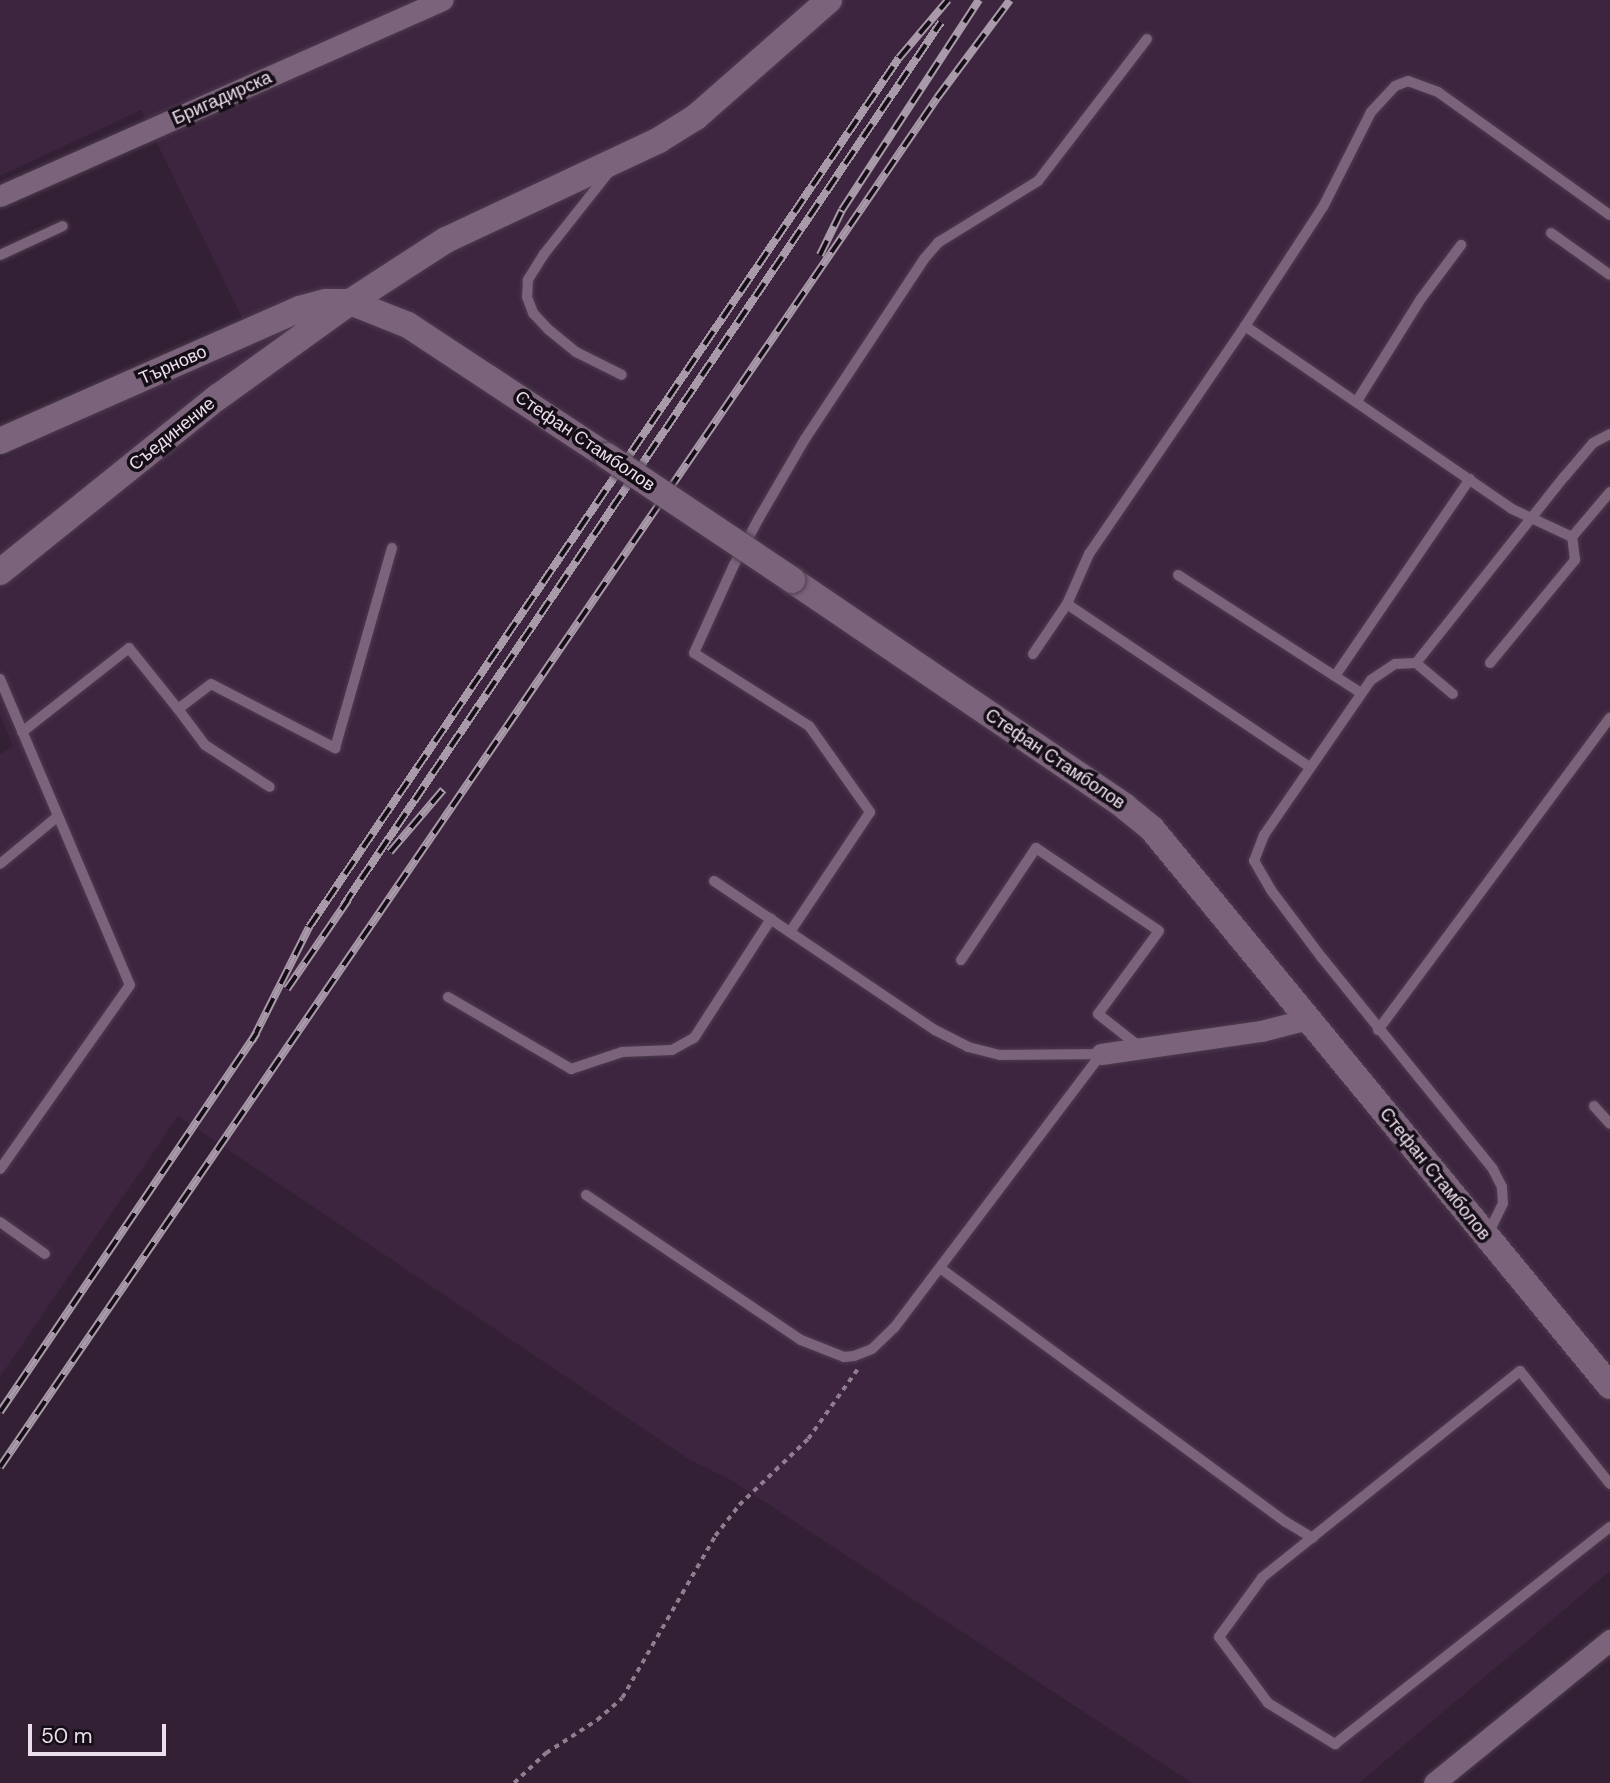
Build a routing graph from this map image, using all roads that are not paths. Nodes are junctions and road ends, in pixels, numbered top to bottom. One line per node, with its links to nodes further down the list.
1 (443, 0): 5 (street, Бригадирска)
2 (829, 0): 4 (street, Съединение)
3 (1147, 39): 42 (lane)
4 (620, 158): 12 (street, Съединение); 14 (lane)
5 (0, 196)
6 (1610, 215): 13 (lane)
7 (63, 226): 10 (lane)
8 (1551, 233): 11 (lane)
9 (1461, 245): 15 (lane)
10 (0, 255)
11 (1610, 275)
12 (350, 302): 17 (street, Търново); 23 (street, Съединение); 45 (street, Стефан Стамболов, bridge)
13 (1245, 327): 15 (lane); 25 (lane)
14 (622, 375)
15 (1357, 401): 18 (lane)
16 (1610, 434): 20 (lane)
17 (0, 441)
18 (1470, 480): 20 (lane); 29 (lane)
19 (1610, 492): 21 (lane)
20 (1532, 520): 21 (lane); 27 (lane)
21 (1572, 537): 28 (lane)
22 (392, 548): 33 (lane)
23 (0, 572)
24 (1178, 575): 29 (lane)
25 (1068, 604): 26 (lane); 36 (lane)
26 (1033, 654)
27 (1416, 663): 31 (lane); 32 (lane)
28 (1490, 663)
29 (1335, 676): 31 (lane)
30 (0, 679): 35 (lane)
31 (1361, 693): 36 (lane)
32 (1453, 694)
33 (178, 709): 35 (lane); 37 (lane)
34 (1610, 718): 46 (lane)
35 (22, 732): 38 (lane)
36 (1310, 767): 46 (lane)
37 (270, 787)
38 (57, 817): 39 (lane); 51 (lane)
39 (0, 864)
40 (714, 881): 41 (lane)
41 (771, 919): 42 (lane); 44 (lane)
42 (790, 932): 48 (lane)
43 (961, 960): 47 (lane)
44 (448, 997)
45 (1308, 1019): 47 (street); 54 (street, Стефан Стамболов)
46 (1378, 1030): 54 (lane)
47 (1140, 1047): 48 (street)
48 (1101, 1054): 56 (lane)
49 (1594, 1106): 50 (lane)
50 (1610, 1124)
51 (0, 1169)
52 (586, 1195): 56 (lane)
53 (0, 1223): 55 (lane)
54 (1487, 1237): 57 (street, Стефан Стамболов)
55 (45, 1254)
56 (940, 1268): 60 (lane)
57 (1610, 1386)
58 (1610, 1484): 60 (lane)
59 (1610, 1527): 60 (lane)
60 (1313, 1538)
61 (1610, 1640): 62 (street)
62 (1434, 1783)

